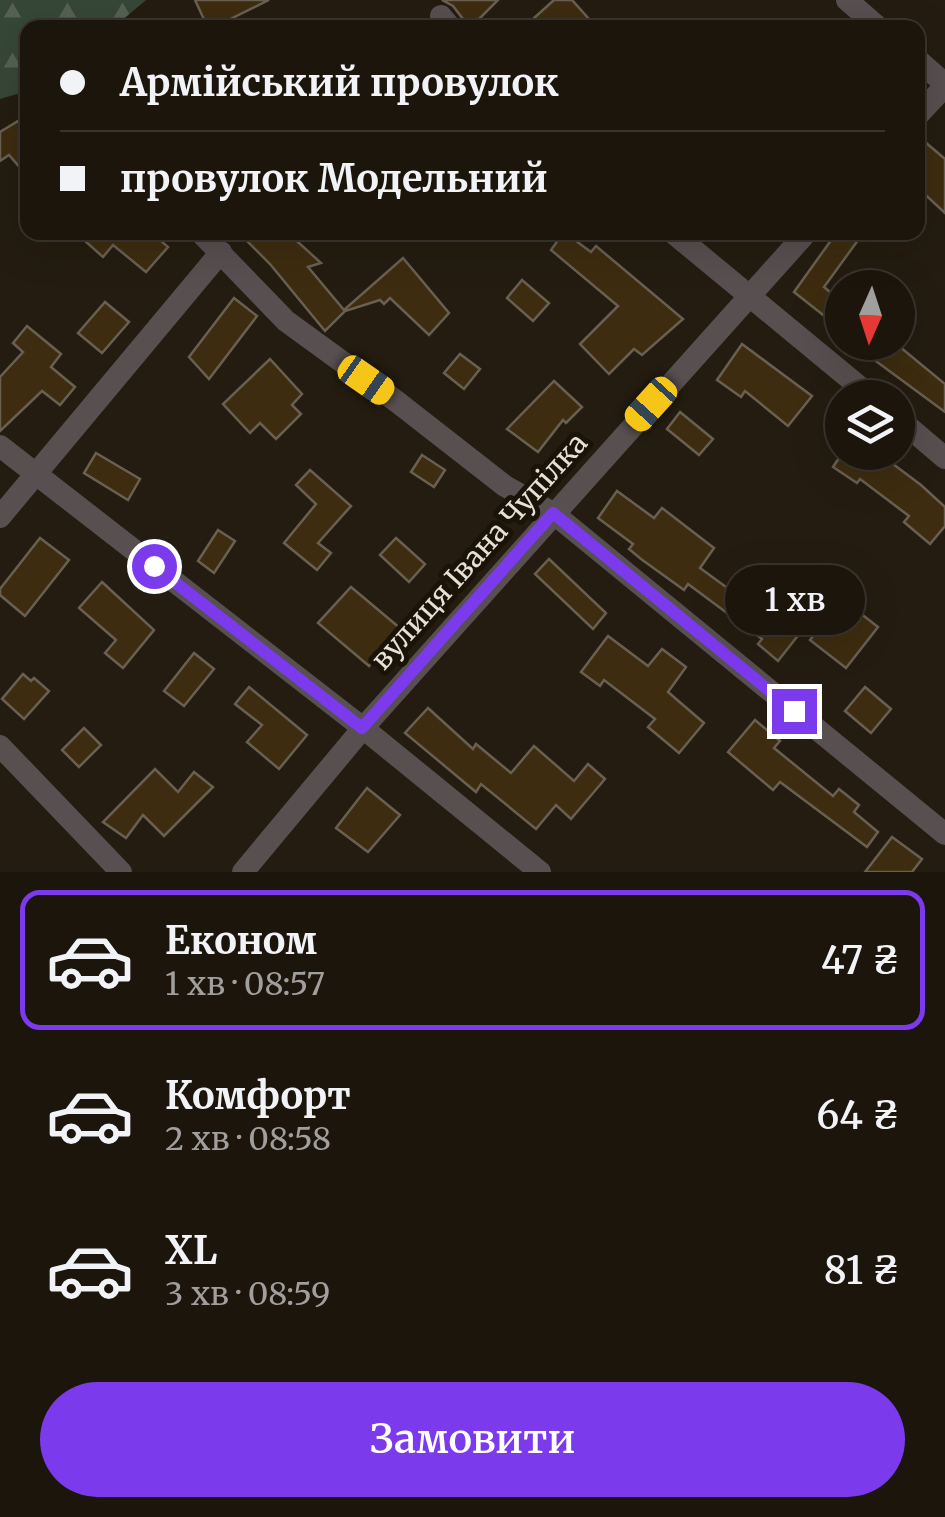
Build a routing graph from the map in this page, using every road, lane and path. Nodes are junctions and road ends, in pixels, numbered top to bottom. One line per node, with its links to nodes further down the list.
1 (847, 0): 2 (street)
2 (870, 20)
3 (925, 66): 4 (street)
4 (945, 85): 5 (street)
5 (925, 107)
6 (208, 240): 9 (street)
7 (682, 240): 10 (street)
8 (801, 240): 10 (street, вулиця Івана Чупілка)
9 (221, 252): 15 (street); 16 (street)
10 (750, 294): 11 (street); 16 (street, вулиця Івана Чупілка)
11 (852, 380)
12 (915, 432): 14 (street)
13 (0, 446): 15 (street)
14 (945, 458)
15 (34, 474): 17 (street); 18 (street)
16 (553, 513): 18 (street, вулиця Івана Чупілка); 20 (street)
17 (0, 517)
18 (362, 728): 22 (street, вулиця Івана Чупілка); 23 (street)
19 (0, 746): 21 (street)
20 (945, 834)
21 (121, 872)
22 (243, 872)
23 (540, 872)

